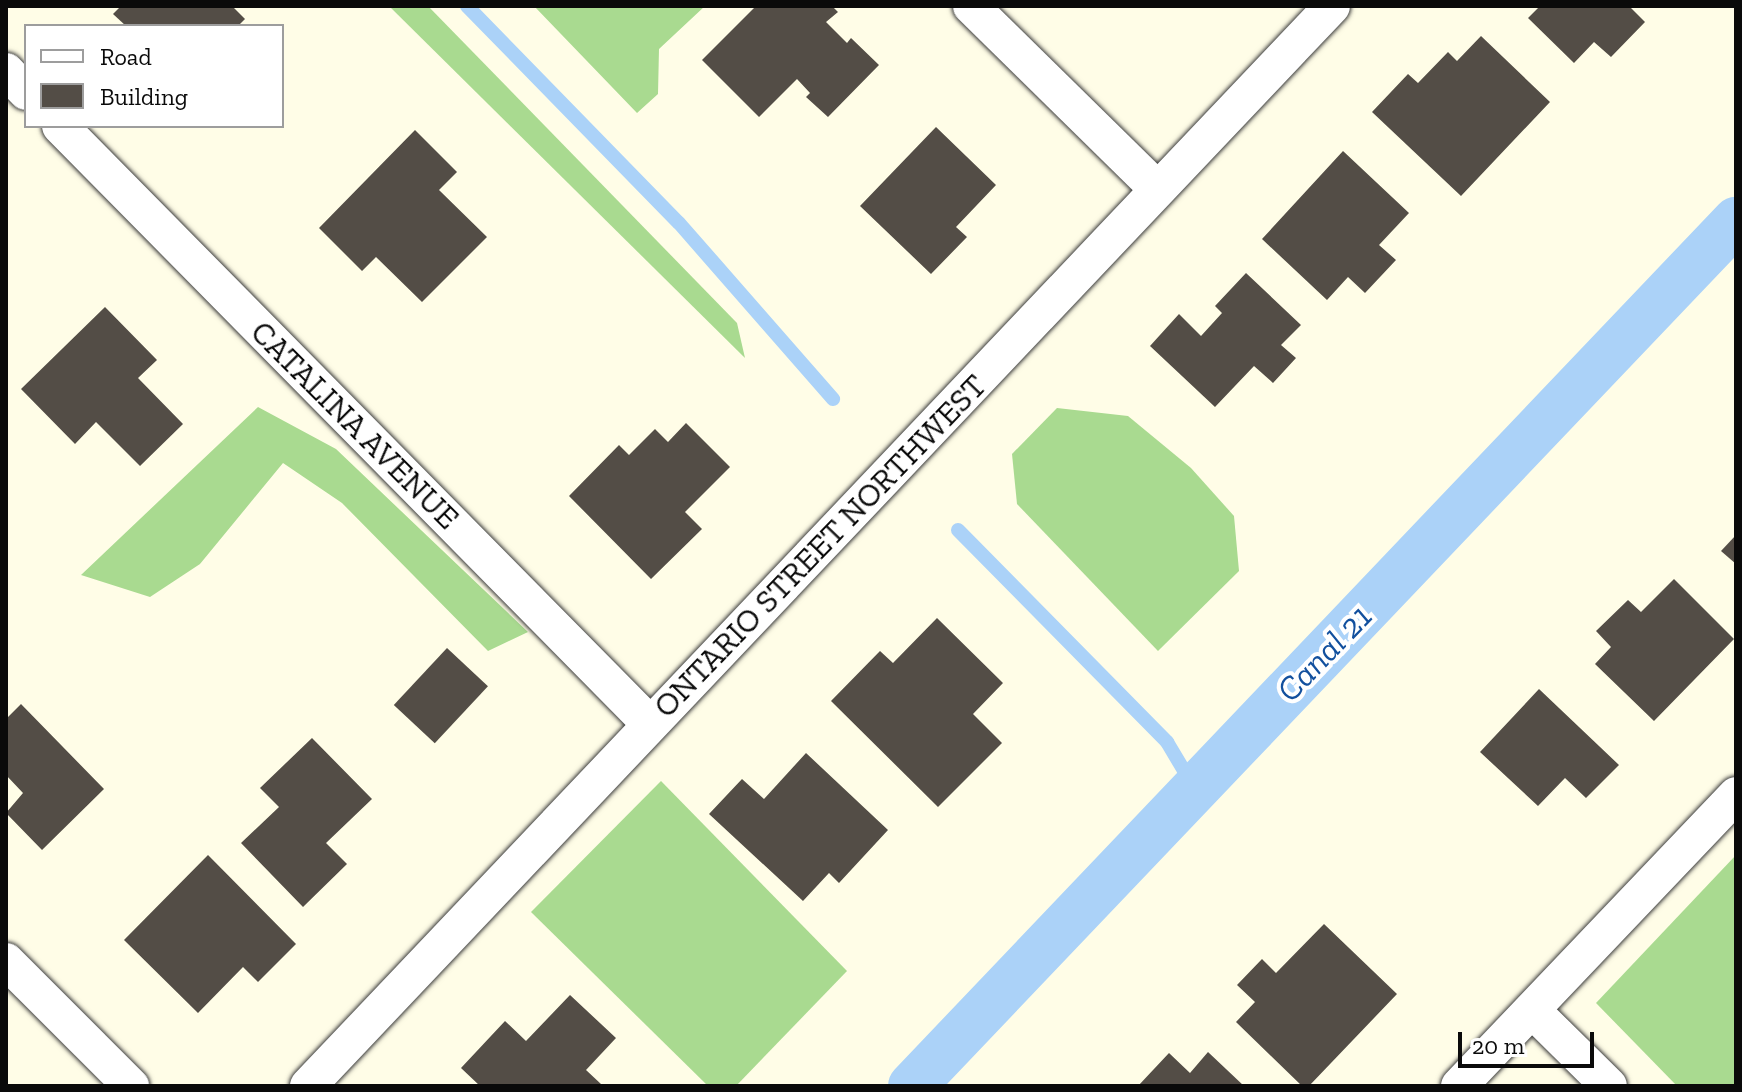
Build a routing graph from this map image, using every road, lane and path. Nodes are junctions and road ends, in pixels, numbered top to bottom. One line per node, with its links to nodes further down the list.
1 (971, 6): 6 (street)
2 (1332, 6): 6 (street, ONTARIO STREET NORTHWEST)
3 (6, 71): 4 (street)
4 (24, 90)
5 (62, 128): 7 (street, CATALINA AVENUE)
6 (1156, 188): 7 (street, ONTARIO STREET NORTHWEST)
7 (650, 724): 12 (street, ONTARIO STREET NORTHWEST)
8 (1736, 795): 10 (street)
9 (6, 961): 11 (street)
10 (1532, 1010): 13 (street); 14 (street)
11 (131, 1086)
12 (308, 1086)
13 (1459, 1086)
14 (1609, 1086)

